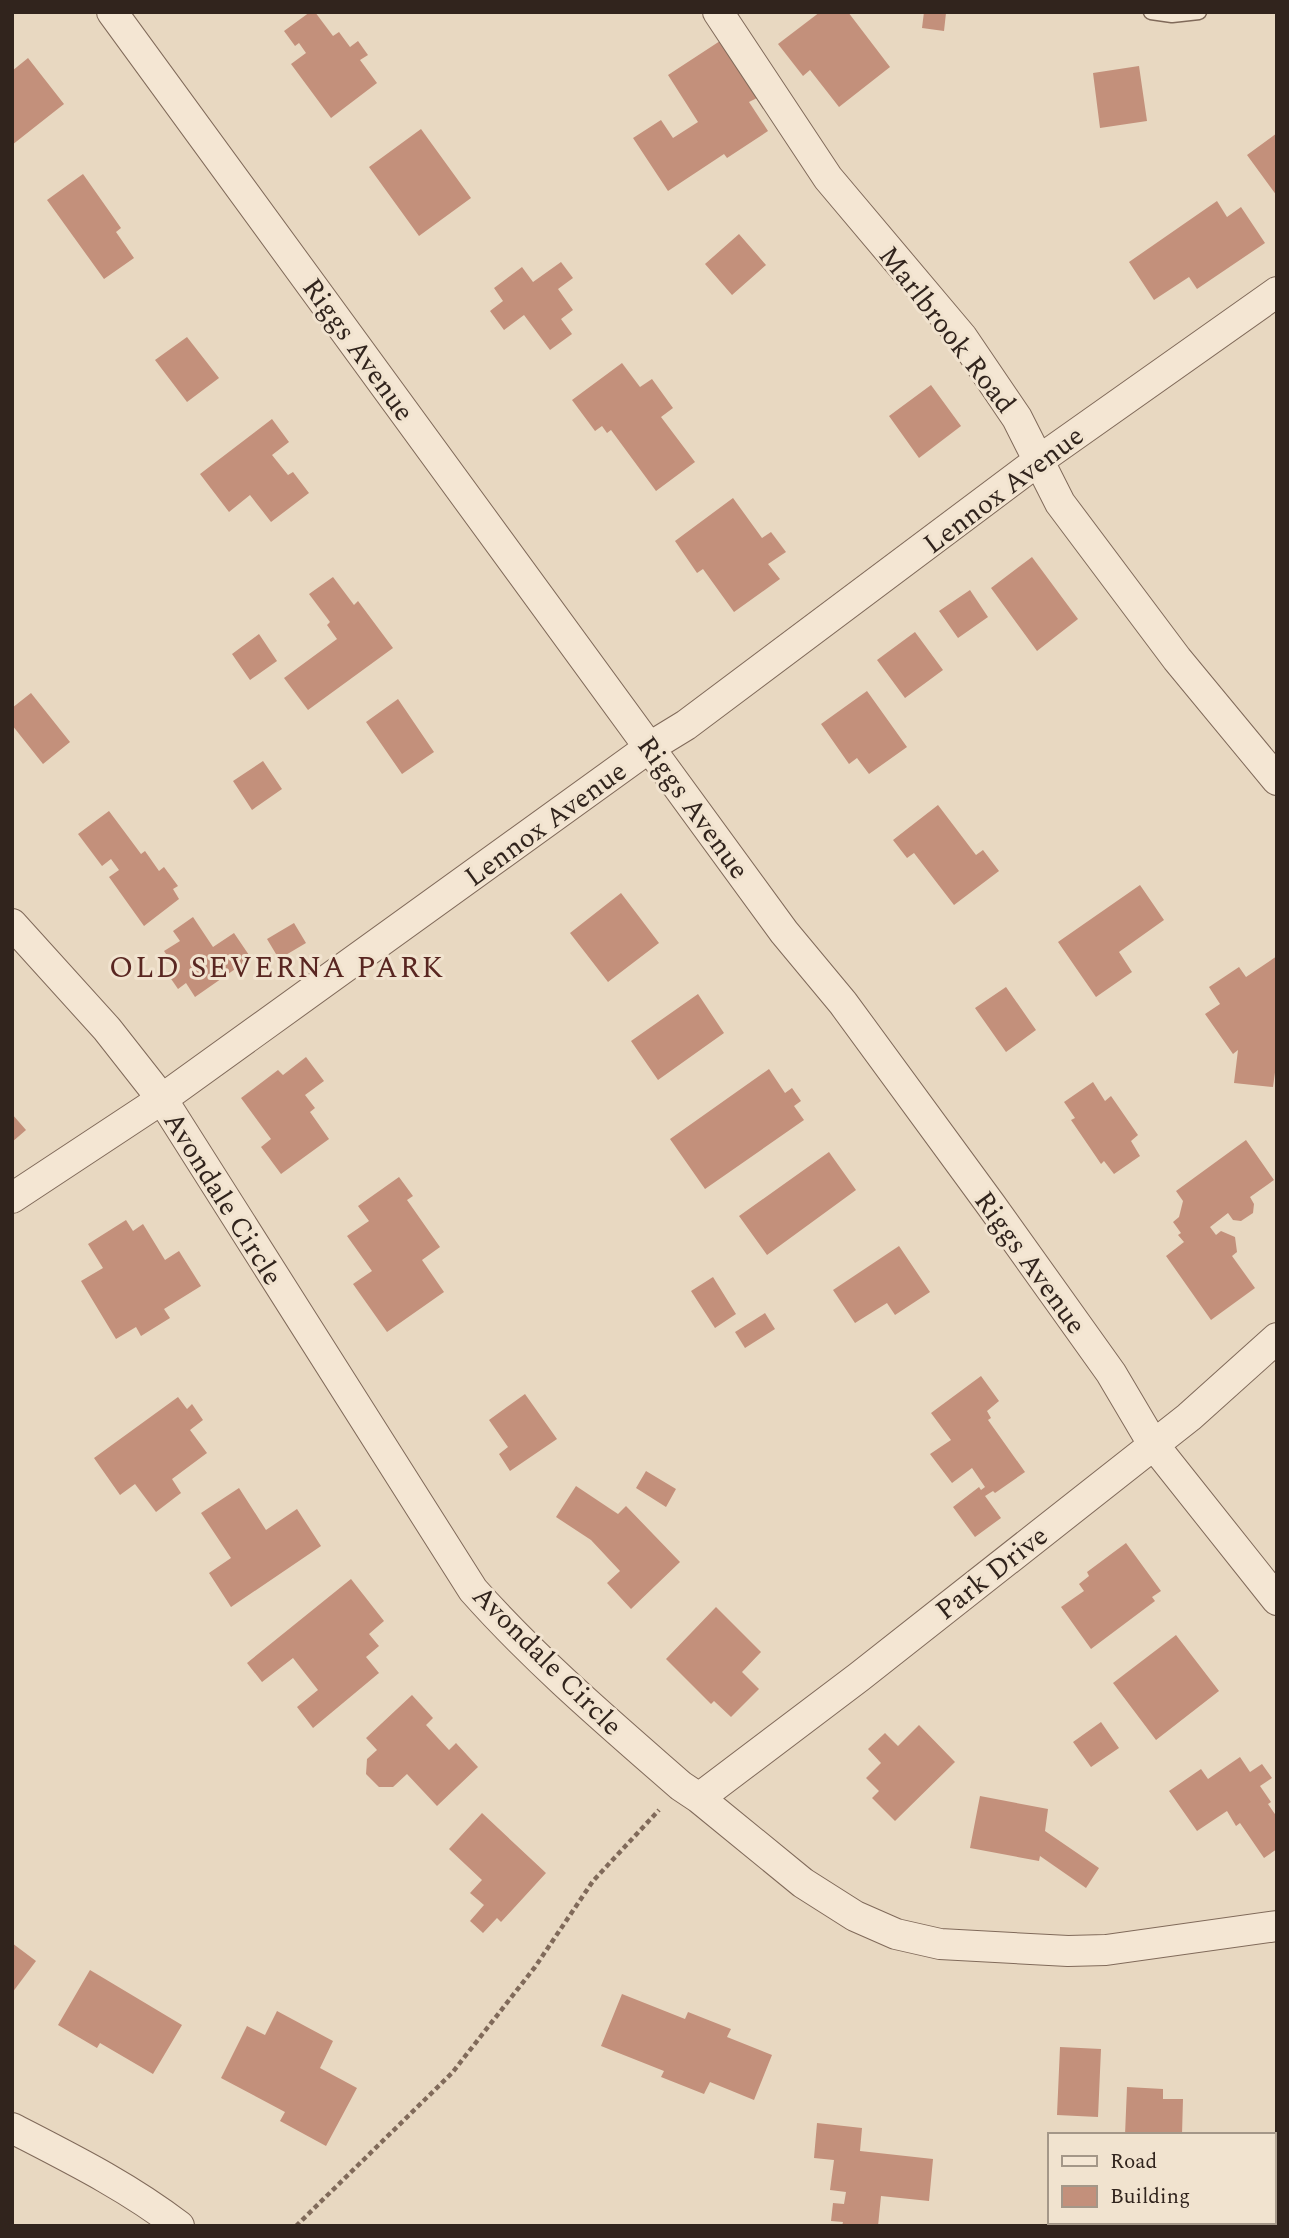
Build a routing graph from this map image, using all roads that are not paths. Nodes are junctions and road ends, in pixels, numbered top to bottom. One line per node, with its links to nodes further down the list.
1 (112, 12): 7 (street, Riggs Avenue)
2 (718, 12): 6 (street, Marlbrook Road)
3 (1151, 12): 4 (lane)
4 (1199, 12)
5 (1277, 292): 6 (street, Lennox Avenue)
6 (1038, 461): 7 (street, Lennox Avenue); 8 (street, Marlbrook Road)
7 (650, 747): 10 (street, Lennox Avenue); 13 (street, Riggs Avenue)
8 (1277, 780)
9 (12, 924): 10 (street, Avondale Circle)
10 (162, 1099): 11 (street, Lennox Avenue); 15 (street, Avondale Circle)
11 (12, 1198)
12 (1277, 1338): 13 (street, Park Drive)
13 (1153, 1444): 14 (street, Riggs Avenue); 15 (street, Park Drive)
14 (1277, 1600)
15 (690, 1792): 16 (street, Avondale Circle)
16 (1277, 1926)
17 (12, 2128): 18 (street)
18 (179, 2226)

